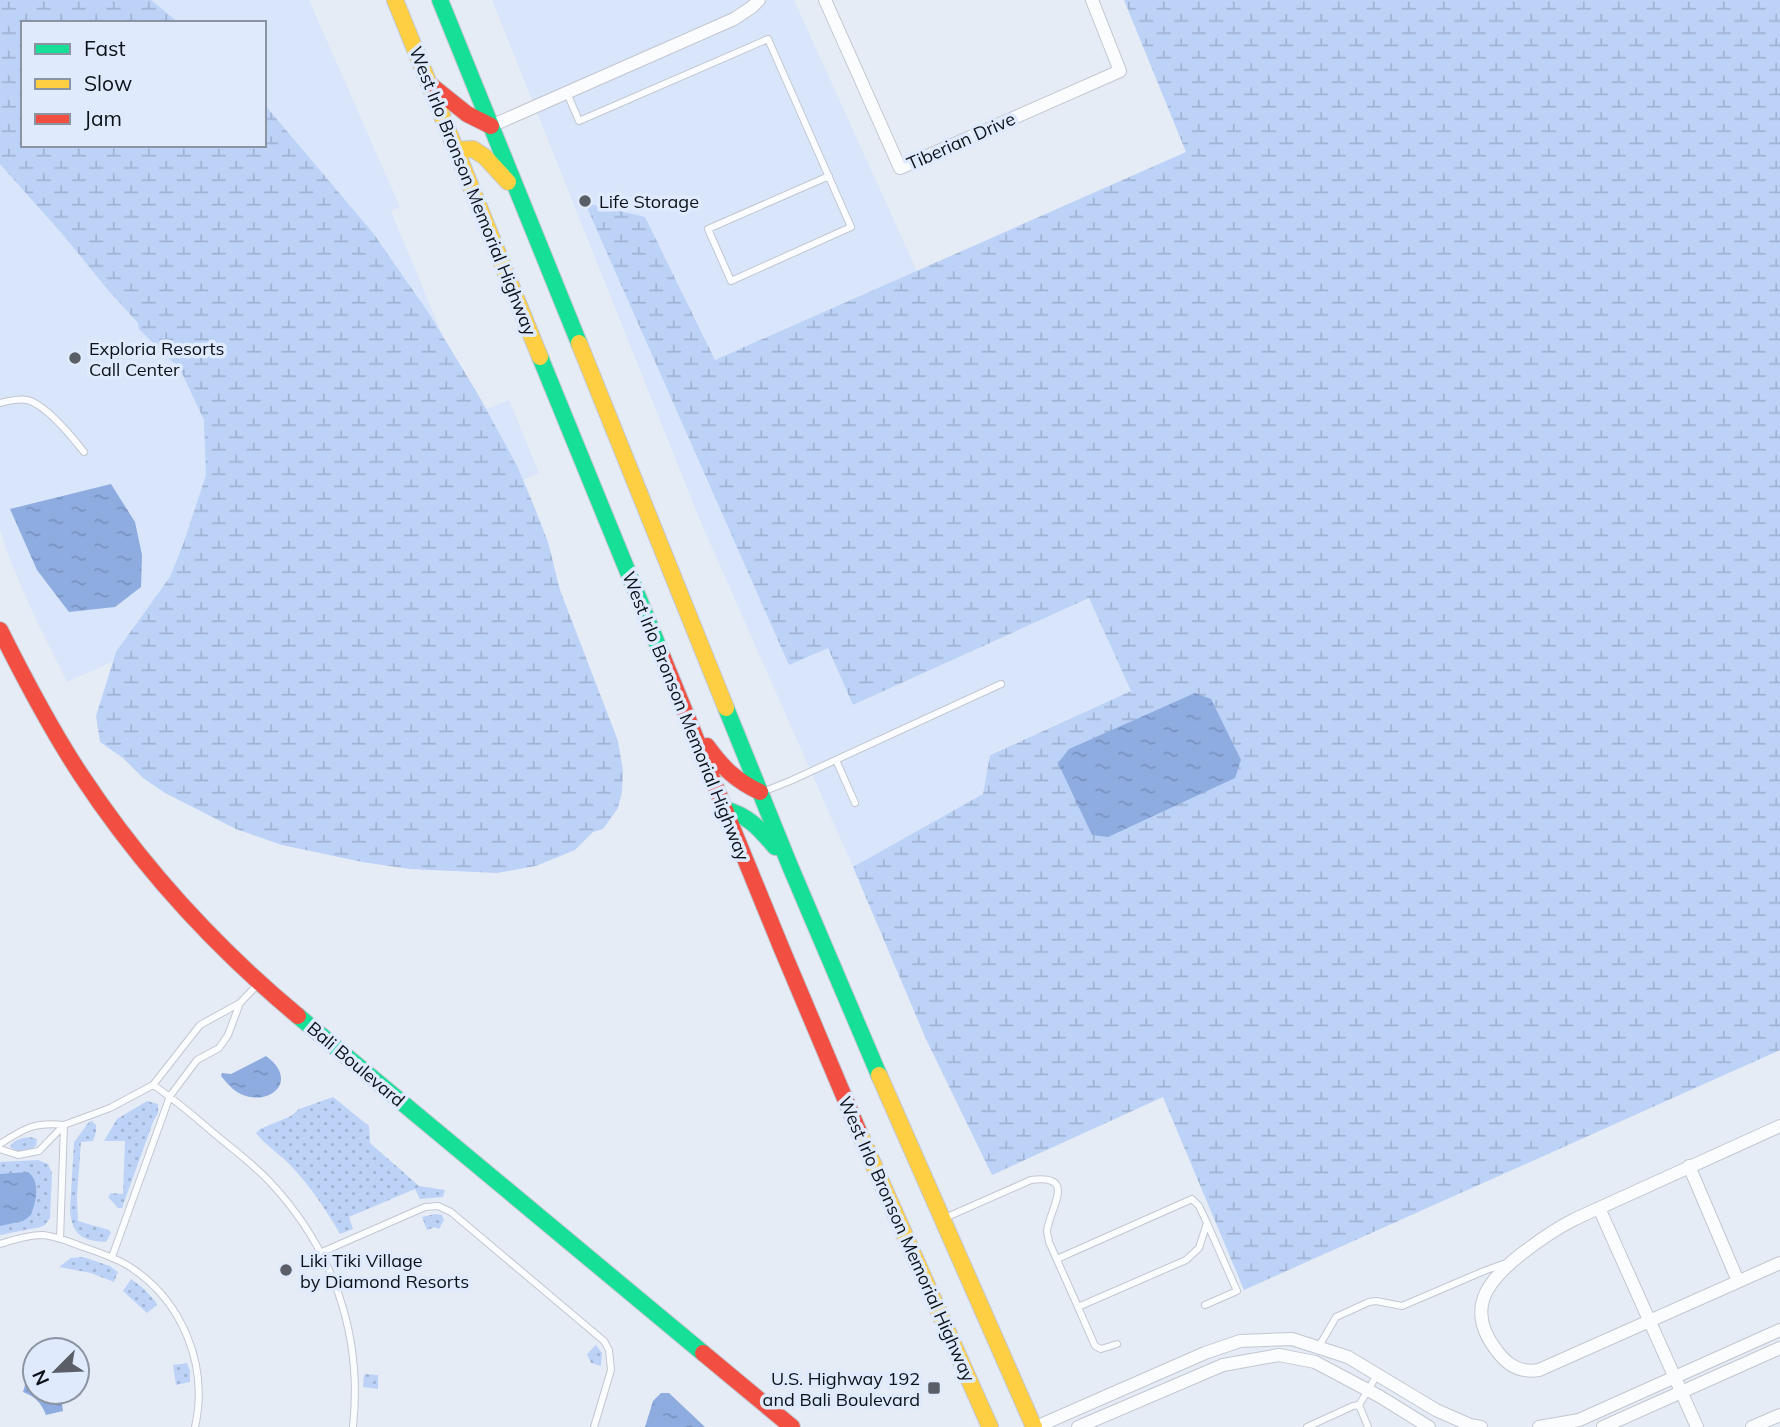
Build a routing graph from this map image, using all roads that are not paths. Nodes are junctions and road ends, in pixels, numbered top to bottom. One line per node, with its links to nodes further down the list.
1 (395, 0): 6 (main road, West Irlo Bronson Memorial Highway)
2 (440, 0): 8 (main road)
3 (759, 0): 7 (street)
4 (825, 0): 5 (street, Tiberian Drive)
5 (1092, 0)
6 (429, 84): 8 (main road); 9 (main road, West Irlo Bronson Memorial Highway)
7 (567, 93): 8 (street); 10 (lane)
8 (491, 126): 11 (main road)
9 (456, 150): 11 (main road); 16 (main road, West Irlo Bronson Memorial Highway)
10 (829, 176): 10 (lane)
11 (520, 195): 18 (main road)
12 (0, 403): 13 (lane)
13 (84, 452)
14 (0, 630): 22 (main road, Bali Boulevard)
15 (1001, 684): 17 (lane)
16 (689, 721): 18 (main road); 20 (main road, West Irlo Bronson Memorial Highway)
17 (836, 760): 18 (lane); 19 (lane)
18 (760, 792): 21 (main road)
19 (855, 803)
20 (724, 809): 21 (main road); 52 (main road, West Irlo Bronson Memorial Highway)
21 (790, 866): 31 (main road)
22 (259, 983): 23 (lane); 59 (main road, Bali Boulevard)
23 (240, 1003): 24 (lane); 25 (lane)
24 (153, 1086): 25 (lane); 26 (lane)
25 (170, 1096): 35 (lane); 36 (lane)
26 (64, 1125): 28 (lane); 28 (lane); 33 (lane)
27 (1778, 1131): 29 (street)
28 (0, 1147)
29 (1689, 1166): 30 (street); 40 (street)
30 (1599, 1208): 38 (street); 43 (street)
31 (942, 1219): 37 (lane); 62 (main road)
32 (1207, 1223): 37 (lane); 41 (lane); 42 (lane)
33 (60, 1239): 34 (lane); 36 (lane)
34 (0, 1244)
35 (321, 1252): 57 (lane); 58 (lane)
36 (111, 1257): 56 (lane)
37 (1057, 1259): 42 (lane)
38 (1512, 1262): 43 (street); 46 (lane)
39 (1780, 1262): 40 (street)
40 (1738, 1281): 43 (street)
41 (1205, 1305)
42 (1078, 1307): 45 (lane)
43 (1649, 1320): 50 (street)
44 (1780, 1330): 50 (street)
45 (1117, 1345)
46 (1318, 1348): 48 (street); 49 (street); 62 (street)
47 (1780, 1348): 53 (street)
48 (1315, 1362): 51 (street); 63 (street)
49 (1377, 1374): 51 (lane); 67 (street)
50 (1675, 1378): 53 (street); 68 (street)
51 (1367, 1390): 54 (lane); 66 (street)
52 (975, 1393): 60 (main road, West Irlo Bronson Memorial Highway); 61 (main road)
53 (1682, 1393): 69 (street); 70 (street)
54 (1359, 1405): 64 (lane); 65 (lane)
55 (1780, 1415): 71 (street)
56 (195, 1427)
57 (353, 1427)
58 (594, 1427)
59 (792, 1427)
60 (990, 1427)
61 (1007, 1427)
62 (1035, 1427)
63 (1078, 1427)
64 (1307, 1427)
65 (1368, 1427)
66 (1429, 1427)
67 (1481, 1427)
68 (1539, 1427)
69 (1603, 1427)
70 (1697, 1427)
71 (1752, 1427)

